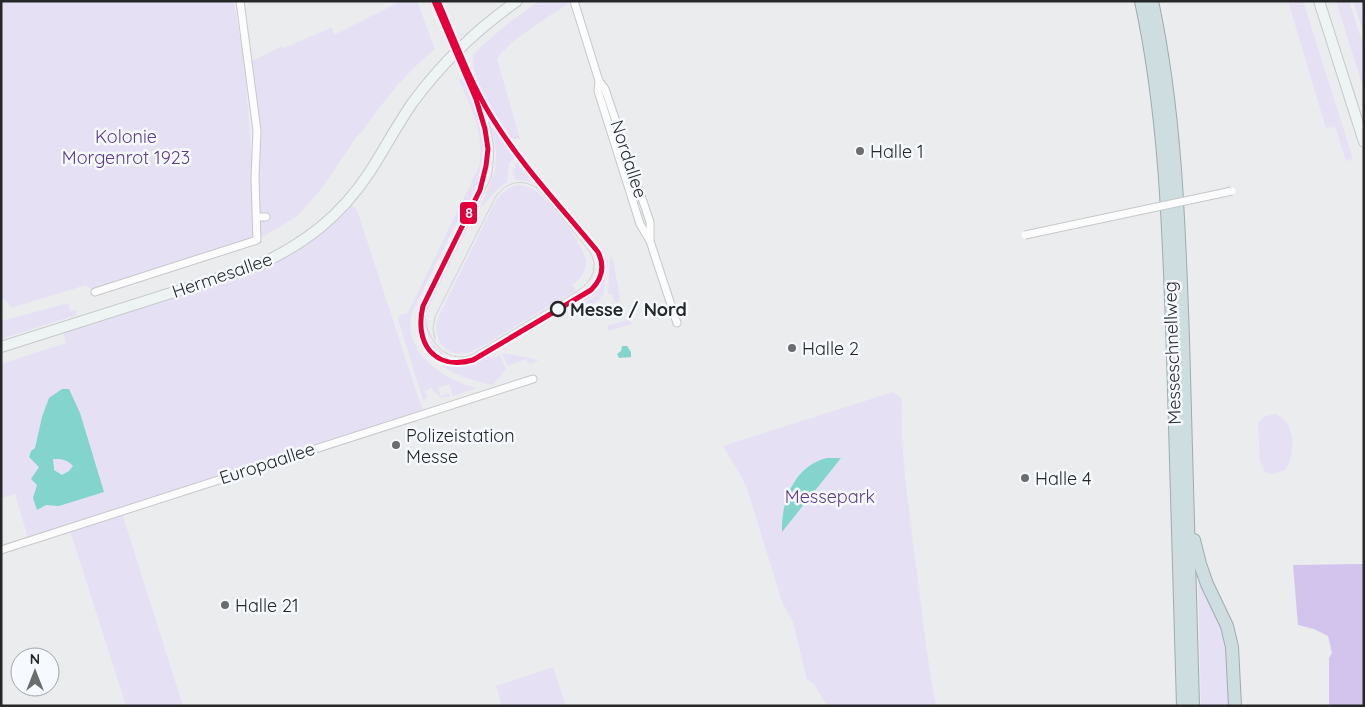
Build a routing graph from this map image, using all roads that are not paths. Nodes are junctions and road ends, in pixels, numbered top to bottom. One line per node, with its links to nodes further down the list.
1 (240, 1): 10 (street)
2 (516, 1): 14 (main road, Hermesallee)
3 (574, 1): 13 (street, Nordallee)
4 (1141, 1): 18 (highway, Messeschnellweg)
5 (1152, 1): 16 (highway, Messeschnellweg)
6 (1319, 1): 7 (main road)
7 (1364, 142)
8 (1232, 191): 11 (street, bridge)
9 (266, 217): 10 (street)
10 (256, 218): 12 (street)
11 (1025, 235)
12 (95, 292)
13 (677, 323)
14 (1, 347)
15 (533, 379): 17 (street, Europaallee)
16 (1188, 508): 19 (highway, Messeschnellweg); 20 (highway)
17 (1, 550)
18 (1183, 706)
19 (1193, 706)
20 (1235, 706)

